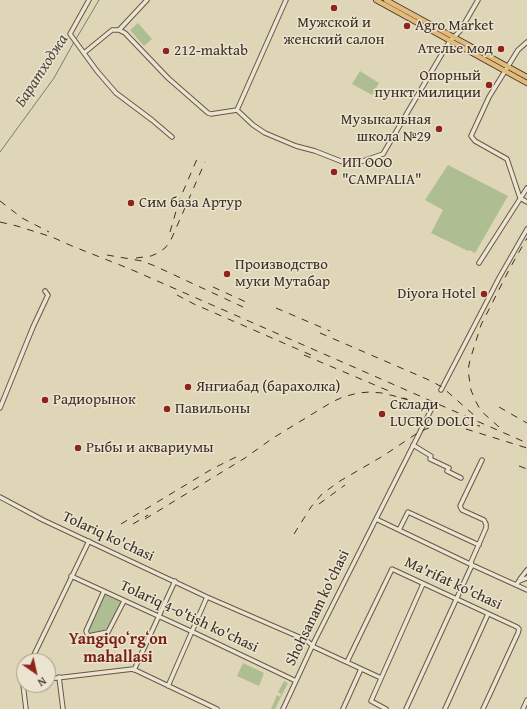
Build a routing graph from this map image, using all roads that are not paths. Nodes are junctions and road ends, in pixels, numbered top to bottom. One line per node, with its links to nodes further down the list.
1 (89, 0): 10 (street)
2 (147, 0): 7 (street)
3 (286, 0): 14 (street)
4 (376, 0): 8 (main road)
5 (386, 0): 8 (main road)
6 (478, 0): 8 (street)
7 (118, 30): 10 (street); 14 (street)
8 (452, 39): 11 (main road); 14 (street)
9 (527, 42): 11 (street)
10 (84, 53): 15 (street)
11 (506, 69): 12 (main road); 13 (main road); 17 (street)
12 (527, 77)
13 (527, 83)
14 (237, 110)
15 (172, 137)
16 (527, 188): 17 (street)
17 (520, 198): 18 (street); 20 (street)
18 (527, 202)
19 (527, 229): 22 (street)
20 (479, 263)
21 (45, 291): 23 (street)
22 (441, 390)
23 (0, 408)
24 (432, 408): 25 (street, Shohsanam ko'chasi)
25 (413, 444): 27 (street); 29 (street, Shohsanam ko'chasi)
26 (482, 460): 32 (street)
27 (460, 478)
28 (0, 497): 31 (street, Tolariq ko'chasi)
29 (376, 519): 30 (street); 49 (street, Shohsanam ko'chasi)
30 (399, 530): 32 (street); 33 (street)
31 (89, 541): 35 (street); 37 (street, Tolariq ko'chasi)
32 (479, 545): 33 (street)
33 (472, 566): 40 (street); 44 (street)
34 (527, 570): 38 (street)
35 (71, 576): 42 (street, Tolariq 4-o'tish ko'chasi); 50 (street)
36 (527, 578): 38 (street)
37 (175, 581): 43 (street, Tolariq ko'chasi); 47 (street)
38 (519, 581): 40 (street)
39 (423, 584): 44 (street, Ma'rifat ko'chasi); 51 (street, Ma'rifat ko'chasi); 56 (street)
40 (516, 585): 41 (street)
41 (527, 590)
42 (104, 591): 45 (street, Tolariq 4-o'tish ko'chasi); 45 (street)
43 (208, 597): 48 (street); 49 (street, Tolariq ko'chasi)
44 (456, 599): 46 (street, Ma'rifat ko'chasi); 67 (street)
45 (124, 601): 47 (street, Tolariq 4-o'tish ko'chasi)
46 (488, 614): 68 (street); 69 (street, Ma'rifat ko'chasi)
47 (158, 616): 48 (street, Tolariq 4-o'tish ko'chasi); 53 (street)
48 (193, 632): 57 (street, Tolariq 4-o'tish ko'chasi); 58 (street)
49 (312, 646): 51 (street, Tolariq ko'chasi); 57 (street, Shohsanam ko'chasi)
50 (35, 653)
51 (347, 662): 52 (street, Tolariq ko'chasi)
52 (361, 669): 56 (street, Tolariq ko'chasi); 65 (street)
53 (134, 670): 54 (street); 58 (street)
54 (59, 677): 55 (street); 62 (street)
55 (56, 678)
56 (381, 678): 66 (street)
57 (296, 680): 64 (street, Shohsanam ko'chasi)
58 (168, 686): 63 (street)
59 (25, 693): 61 (street)
60 (527, 700): 70 (street)
61 (26, 709)
62 (64, 709)
63 (217, 709)
64 (283, 709)
65 (343, 709)
66 (386, 709)
67 (406, 709)
68 (445, 709)
69 (483, 709)
70 (523, 709)

